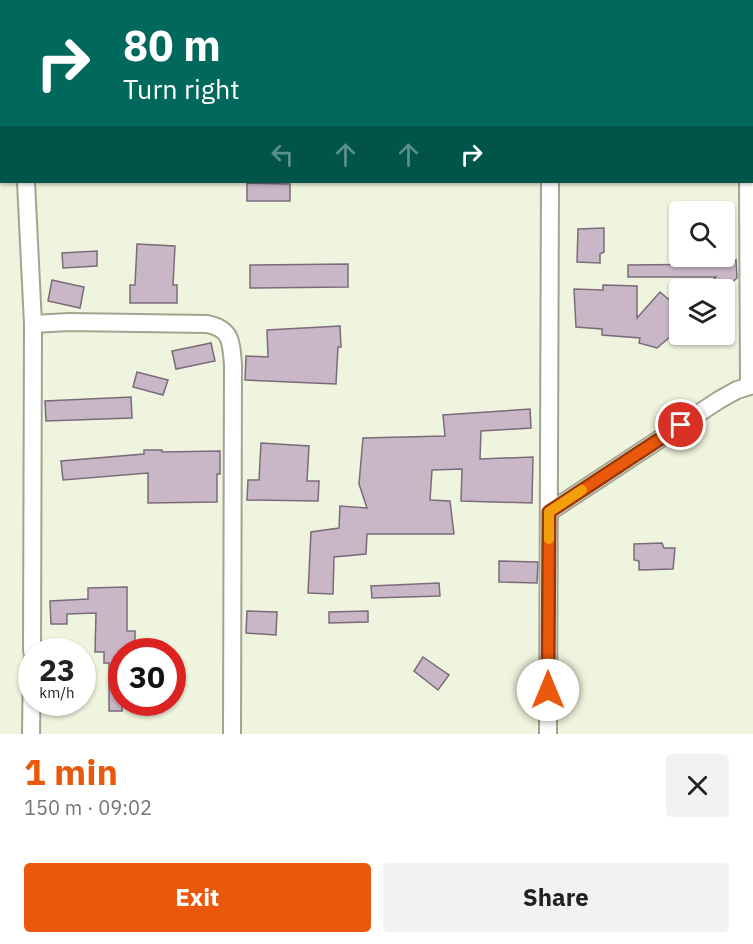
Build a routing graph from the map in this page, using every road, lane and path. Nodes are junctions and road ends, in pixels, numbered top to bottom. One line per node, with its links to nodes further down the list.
1 (26, 183): 4 (street)
2 (550, 183): 6 (street)
3 (748, 183): 5 (street)
4 (33, 324): 7 (street); 10 (street)
5 (751, 385): 6 (street)
6 (549, 512): 11 (street)
7 (32, 638)
8 (31, 716): 9 (street)
9 (31, 734)
10 (232, 734)
11 (548, 734)

